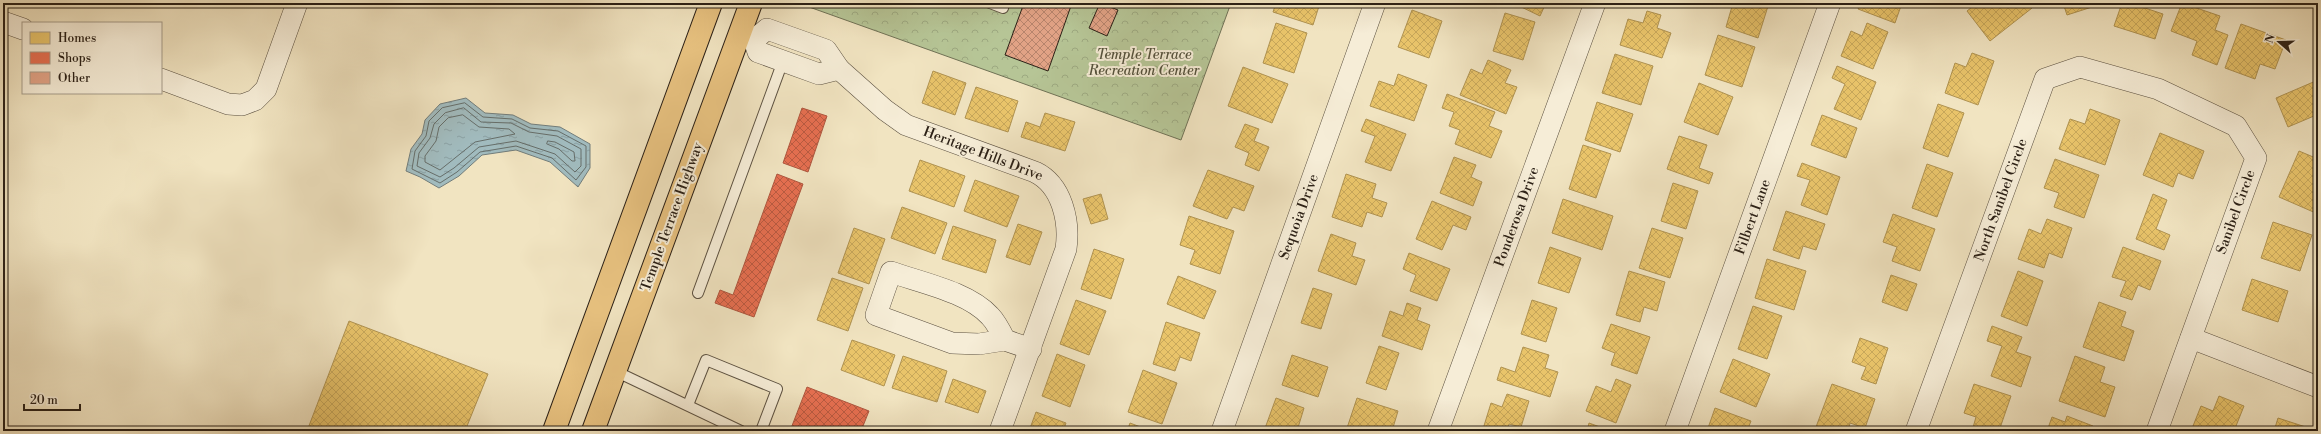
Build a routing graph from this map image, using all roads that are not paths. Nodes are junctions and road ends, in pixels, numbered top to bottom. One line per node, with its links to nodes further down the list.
1 (297, 3): 15 (street)
2 (711, 3): 24 (main road)
3 (735, 3): 12 (main road)
4 (751, 3): 12 (main road, Temple Terrace Highway)
5 (990, 3): 6 (lane)
6 (1004, 3)
7 (1376, 3): 29 (street, Sequoia Drive)
8 (1595, 3): 30 (street, Ponderosa Drive)
9 (1830, 3): 31 (street, Filbert Lane)
10 (3, 22): 11 (street)
11 (22, 29)
12 (747, 38): 13 (street); 14 (street, Heritage Hills Drive); 21 (main road, Temple Terrace Highway)
13 (783, 61): 14 (street); 17 (lane)
14 (839, 69): 20 (street, Heritage Hills Drive)
15 (162, 79)
16 (2158, 89): 18 (street, Sanibel Circle); 32 (street, North Sanibel Circle)
17 (698, 293)
18 (2192, 338): 22 (street); 33 (street, Sanibel Circle)
19 (1005, 340): 19 (street); 20 (street)
20 (1031, 349): 28 (street, Heritage Hills Drive)
21 (615, 371): 23 (lane); 25 (main road, Temple Terrace Highway)
22 (2318, 387)
23 (688, 405): 26 (lane); 27 (lane)
24 (554, 431)
25 (593, 431)
26 (741, 431)
27 (761, 431)
28 (1000, 431)
29 (1222, 431)
30 (1438, 431)
31 (1675, 431)
32 (1916, 431)
33 (2157, 431)

